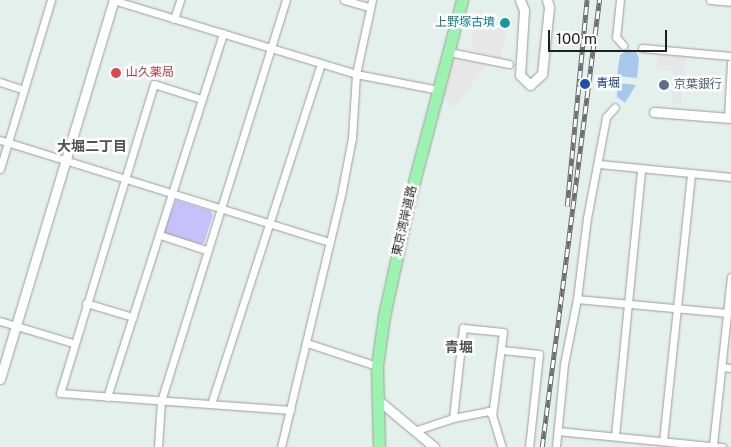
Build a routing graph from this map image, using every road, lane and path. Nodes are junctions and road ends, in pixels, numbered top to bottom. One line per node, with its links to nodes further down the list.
1 (51, 0): 26 (street)
2 (114, 0): 14 (street); 34 (street)
3 (180, 0): 14 (street)
4 (286, 0): 17 (street)
5 (344, 0): 13 (street)
6 (372, 0): 13 (street)
7 (462, 0): 19 (highway, 東京湾岸道路)
8 (520, 0): 9 (street)
9 (547, 0)
10 (620, 0): 16 (street)
11 (710, 0): 12 (street)
12 (731, 2)
13 (368, 8): 24 (street)
14 (174, 19): 15 (street)
15 (222, 33): 17 (street); 28 (street)
16 (623, 45)
17 (271, 47): 21 (street); 42 (street)
18 (642, 48): 20 (street)
19 (449, 52): 23 (street); 27 (highway, 東京湾岸道路)
20 (731, 56)
21 (321, 63): 24 (street); 43 (street)
22 (731, 63): 31 (street)
23 (509, 64)
24 (356, 74): 27 (street); 45 (street)
25 (0, 82): 26 (street)
26 (24, 90): 33 (street)
27 (439, 90): 59 (highway, 東京湾岸道路)
28 (201, 99): 40 (street); 41 (street)
29 (615, 107): 35 (street)
30 (654, 112): 31 (street)
31 (730, 118)
32 (0, 140): 33 (street)
33 (8, 143): 34 (street); 36 (street)
34 (64, 161): 40 (street); 55 (street)
35 (599, 164): 37 (street); 48 (street)
36 (0, 169)
37 (642, 170): 38 (street); 50 (street)
38 (691, 175): 39 (street); 51 (street)
39 (731, 177)
40 (126, 179): 41 (street); 49 (street)
41 (173, 193): 42 (street); 44 (street)
42 (220, 208): 43 (street); 46 (street)
43 (267, 224): 45 (street); 66 (street)
44 (160, 234): 46 (street); 53 (street)
45 (329, 242): 57 (street)
46 (206, 250): 65 (street)
47 (731, 277): 52 (street)
48 (577, 299): 50 (street); 70 (street)
49 (86, 303): 53 (street); 56 (street)
50 (628, 303): 51 (street); 72 (street)
51 (678, 308): 52 (street); 73 (street)
52 (727, 313): 60 (street)
53 (133, 317): 63 (street)
54 (0, 321): 55 (street)
55 (16, 326): 56 (street); 62 (street)
56 (73, 343): 63 (street)
57 (307, 343): 59 (street); 67 (street)
58 (502, 350): 68 (street); 69 (street); 80 (street)
59 (377, 366): 64 (highway, 東京湾岸道路)
60 (722, 367): 61 (street); 74 (street)
61 (731, 368)
62 (0, 379)
63 (107, 397): 65 (street)
64 (377, 399): 71 (street); 77 (highway, 東京湾岸道路)
65 (161, 401): 66 (street); 75 (street)
66 (211, 404): 67 (street)
67 (290, 410): 76 (street)
68 (492, 415): 69 (street); 79 (street)
69 (453, 418): 71 (street)
70 (558, 431): 72 (street); 81 (street)
71 (414, 432): 78 (street)
72 (615, 436): 73 (street)
73 (663, 441): 74 (street)
74 (713, 445): 82 (street)
75 (158, 447)
76 (281, 447)
77 (378, 447)
78 (434, 447)
79 (502, 447)
80 (529, 447)
81 (556, 447)
82 (722, 447)

